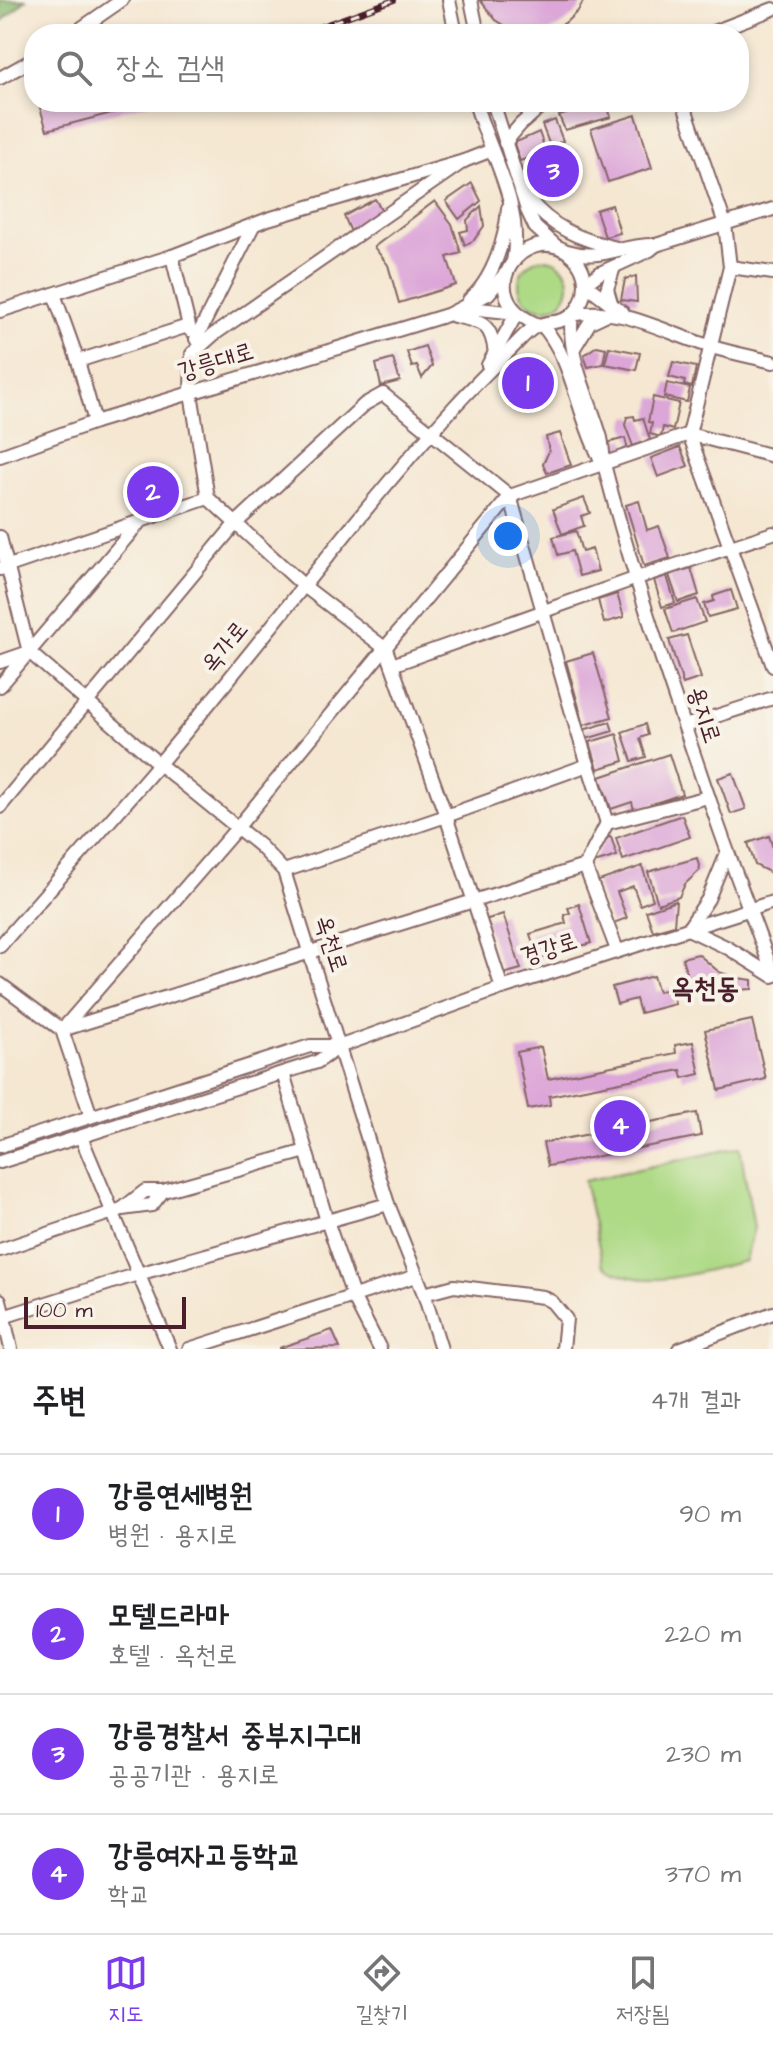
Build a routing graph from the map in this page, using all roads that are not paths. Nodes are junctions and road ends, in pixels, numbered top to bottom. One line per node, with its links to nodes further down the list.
1 (122, 0): 5 (street)
2 (449, 0): 6 (street)
3 (471, 0): 7 (street)
4 (773, 9): 8 (street)
5 (87, 24)
6 (454, 24)
7 (476, 24)
8 (734, 24)
9 (0, 59): 11 (street)
10 (24, 65): 11 (street)
11 (4, 76)
12 (479, 112): 17 (street)
13 (496, 112): 16 (street)
14 (535, 112): 16 (street)
15 (686, 112): 22 (street)
16 (505, 143): 19 (street)
17 (492, 150): 18 (street); 20 (street)
18 (464, 161): 23 (street); 47 (street)
19 (522, 192): 25 (street); 26 (street)
20 (508, 195): 28 (street); 37 (street)
21 (773, 209): 22 (street)
22 (725, 224): 24 (street); 30 (street)
23 (253, 226): 27 (street); 41 (street)
24 (656, 245): 26 (street); 29 (street)
25 (561, 249): 26 (street); 28 (street); 32 (street)
26 (624, 250)
27 (172, 256): 33 (street); 40 (street)
28 (511, 265): 36 (street); 37 (street)
29 (614, 267): 32 (street); 34 (street)
30 (730, 267): 31 (street); 44 (street)
31 (773, 273)
32 (585, 284): 34 (street); 38 (street)
33 (54, 294): 35 (street); 48 (street)
34 (611, 310): 38 (street); 44 (street); 45 (street)
35 (0, 311)
36 (517, 313): 37 (street); 39 (street); 46 (street)
37 (447, 315): 46 (street); 51 (street, 강릉대로)
38 (572, 315): 39 (street); 45 (street, 용지로)
39 (540, 325): 42 (street, 용지로); 43 (street)
40 (188, 326): 41 (street); 48 (street)
41 (196, 339): 47 (street)
42 (557, 344): 43 (street); 57 (street, 용지로)
43 (515, 345): 50 (street)
44 (711, 347): 49 (street); 54 (street)
45 (574, 348): 57 (street, 용지로)
46 (495, 353): 50 (street)
47 (192, 354): 51 (street)
48 (78, 361): 52 (street)
49 (773, 362)
50 (483, 375): 53 (street, 옥가로)
51 (191, 393): 52 (street, 강릉대로); 59 (street)
52 (95, 422): 55 (street, 강릉대로)
53 (432, 432): 58 (street); 61 (street); 67 (street, 옥가로)
54 (689, 434): 56 (street); 57 (street); 64 (street)
55 (0, 456)
56 (773, 456)
57 (604, 464): 58 (street); 66 (street, 용지로)
58 (510, 496): 68 (street); 69 (street)
59 (208, 498): 60 (street); 61 (street)
60 (140, 522): 65 (street); 71 (street)
61 (236, 523): 67 (street); 77 (street)
62 (773, 533): 64 (street)
63 (0, 537): 65 (street)
64 (730, 546): 66 (street); 70 (street)
65 (3, 568): 71 (street)
66 (637, 578): 68 (street); 78 (street, 용지로)
67 (304, 586): 69 (street); 79 (street, 옥가로)
68 (543, 610): 73 (street); 80 (street)
69 (386, 649): 73 (street); 85 (street)
70 (770, 649): 74 (street)
71 (29, 652): 72 (street); 75 (street); 77 (street, 옥천로)
72 (0, 662)
73 (392, 665): 83 (street)
74 (773, 666)
75 (0, 686)
76 (773, 698): 78 (street)
77 (88, 702): 79 (street, 옥천로); 82 (street)
78 (685, 726): 81 (street, 용지로)
79 (159, 764): 85 (street, 옥천로); 93 (street, 옥가로)
80 (588, 765): 83 (street); 84 (street)
81 (708, 797): 84 (street); 86 (street, 용지로)
82 (0, 807)
83 (446, 816): 88 (street); 89 (street)
84 (607, 823): 87 (street)
85 (238, 827): 88 (street, 옥천로); 99 (street)
86 (727, 853): 91 (street, 용지로); 92 (street)
87 (585, 866): 89 (street); 94 (street)
88 (284, 871): 95 (street, 옥천로)
89 (474, 902): 95 (street); 98 (street)
90 (773, 902): 91 (street, 경강로)
91 (751, 911): 92 (street, 경강로); 96 (street, 용지로)
92 (688, 929): 94 (street, 경강로); 96 (street)
93 (0, 946)
94 (617, 950): 98 (street, 경강로)
95 (310, 952): 99 (street); 100 (street, 옥천로)
96 (773, 976)
97 (0, 984): 99 (street)
98 (502, 988): 100 (street, 경강로)
99 (62, 1030): 102 (street)
100 (341, 1046): 101 (street, 경강로); 102 (street, 경강로); 107 (street, 옥천로)
101 (283, 1073): 103 (street, 경강로); 105 (street)
102 (91, 1116): 104 (street, 경강로)
103 (81, 1137): 106 (street, 경강로); 108 (street)
104 (0, 1146)
105 (306, 1151): 108 (street); 109 (street)
106 (0, 1162)
107 (388, 1204): 109 (street); 112 (street, 옥천로)
108 (117, 1210): 110 (street); 111 (street)
109 (327, 1221): 111 (street); 114 (street)
110 (0, 1250)
111 (138, 1274): 117 (street); 120 (street)
112 (416, 1276): 113 (street, 옥천로); 114 (street)
113 (424, 1294): 123 (street, 옥천로); 124 (street)
114 (353, 1296): 121 (street); 122 (street)
115 (0, 1300): 117 (street)
116 (773, 1313): 118 (street)
117 (2, 1318): 119 (street)
118 (715, 1343): 125 (street)
119 (11, 1349)
120 (170, 1349)
121 (189, 1349)
122 (380, 1349)
123 (441, 1349)
124 (563, 1349)
125 (679, 1349)

